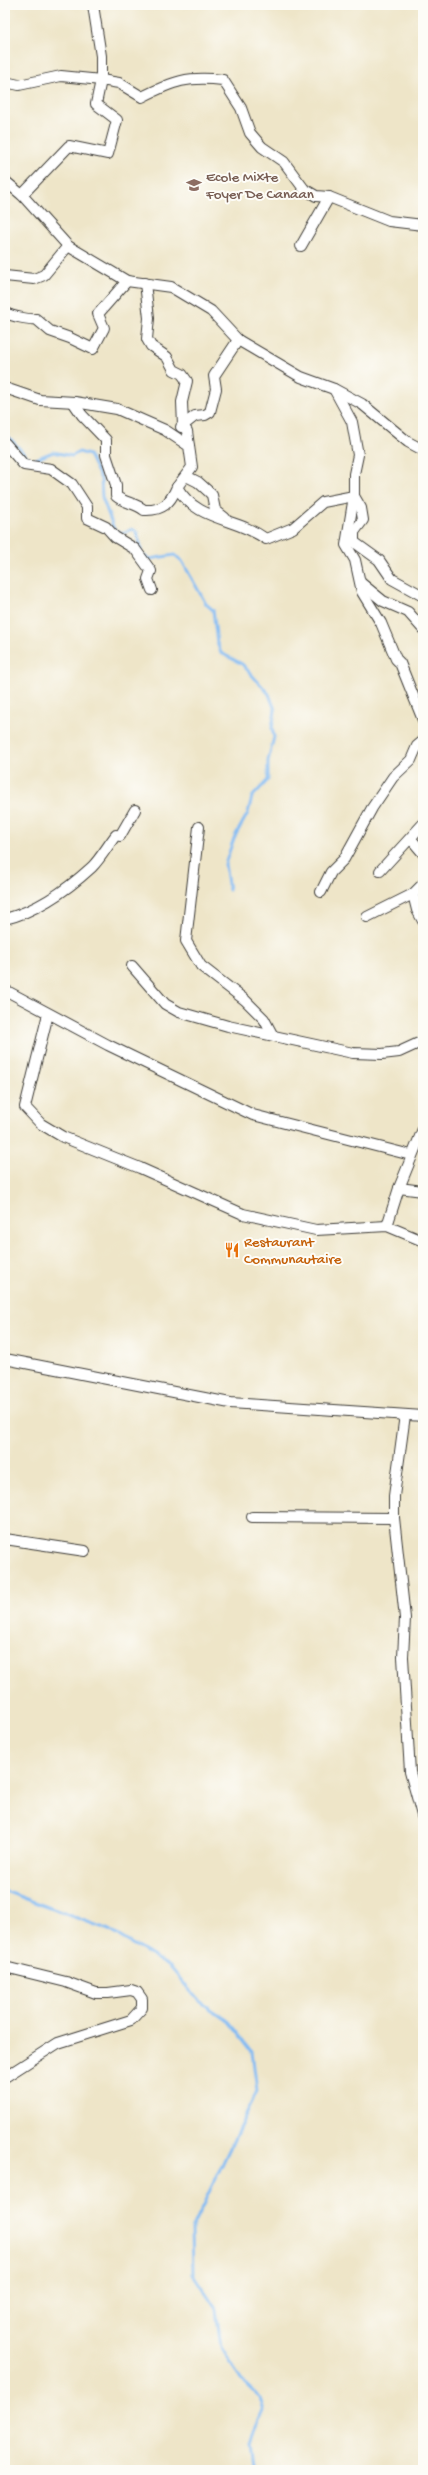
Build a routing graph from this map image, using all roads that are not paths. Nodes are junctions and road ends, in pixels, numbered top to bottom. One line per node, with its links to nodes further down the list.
1 (94, 5): 2 (street)
2 (101, 80): 3 (street); 5 (street); 6 (street)
3 (5, 82)
4 (5, 181): 5 (street)
5 (22, 195): 8 (street)
6 (329, 198): 7 (street); 9 (street)
7 (423, 225)
8 (68, 246): 10 (street); 11 (street)
9 (301, 246)
10 (5, 276)
11 (127, 281): 12 (street); 13 (street)
12 (146, 283): 14 (street); 18 (street)
13 (5, 314)
14 (238, 340): 16 (street); 18 (street)
15 (5, 388): 17 (street)
16 (334, 389): 22 (street); 25 (street)
17 (73, 402): 19 (street); 24 (street)
18 (183, 426): 19 (street); 21 (street)
19 (165, 430): 21 (street)
20 (5, 443): 28 (street)
21 (189, 446): 23 (street)
22 (423, 450)
23 (186, 476): 24 (street); 26 (street)
24 (177, 487): 26 (street)
25 (354, 496): 26 (street); 27 (street); 29 (street)
26 (227, 521)
27 (361, 583): 30 (street); 31 (street)
28 (152, 590)
29 (423, 596)
30 (423, 629)
31 (423, 720)
32 (423, 741): 40 (street)
33 (135, 810): 43 (street)
34 (423, 824): 36 (street)
35 (199, 826): 48 (street)
36 (410, 839): 37 (street); 38 (street)
37 (423, 853)
38 (380, 871)
39 (423, 884): 41 (street)
40 (321, 892)
41 (413, 894): 42 (street); 44 (street)
42 (367, 917)
43 (5, 919)
44 (423, 921)
45 (132, 966): 48 (street)
46 (5, 990): 47 (street)
47 (48, 1014): 51 (street); 54 (street)
48 (272, 1034): 49 (street)
49 (423, 1041)
50 (423, 1128): 51 (street)
51 (411, 1155): 52 (street)
52 (399, 1188): 53 (street); 54 (street)
53 (423, 1191)
54 (387, 1226): 55 (street)
55 (423, 1241)
56 (5, 1359): 57 (street)
57 (405, 1414): 58 (street); 60 (street)
58 (423, 1416)
59 (252, 1517): 60 (street)
60 (394, 1518): 63 (street)
61 (5, 1539): 62 (street)
62 (85, 1551)
63 (423, 1819)
64 (5, 1968): 65 (street)
65 (5, 2077)

